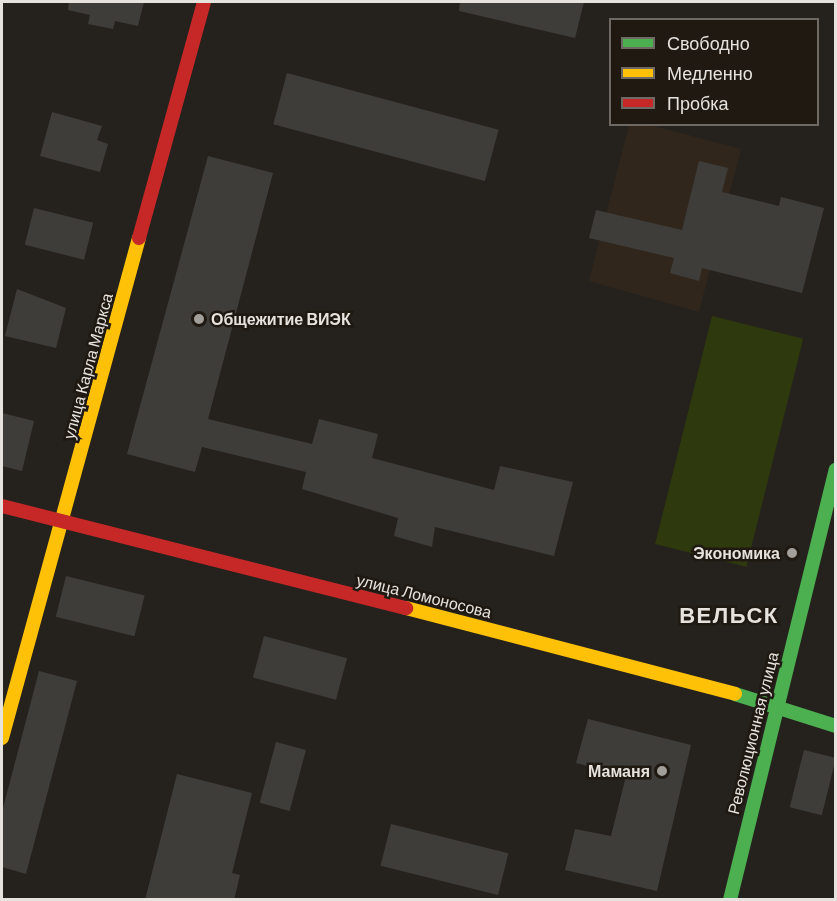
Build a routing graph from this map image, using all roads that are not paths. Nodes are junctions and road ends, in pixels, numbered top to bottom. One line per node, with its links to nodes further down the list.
1 (204, 2): 4 (street, улица Карла Маркса)
2 (836, 470): 5 (street, Революционная улица)
3 (2, 506): 4 (street, улица Ломоносова)
4 (63, 522): 5 (street, улица Ломоносова); 7 (street, улица Карла Маркса)
5 (776, 705): 6 (street, улица Ломоносова); 8 (street, Революционная улица)
6 (836, 726)
7 (2, 738)
8 (729, 900)

